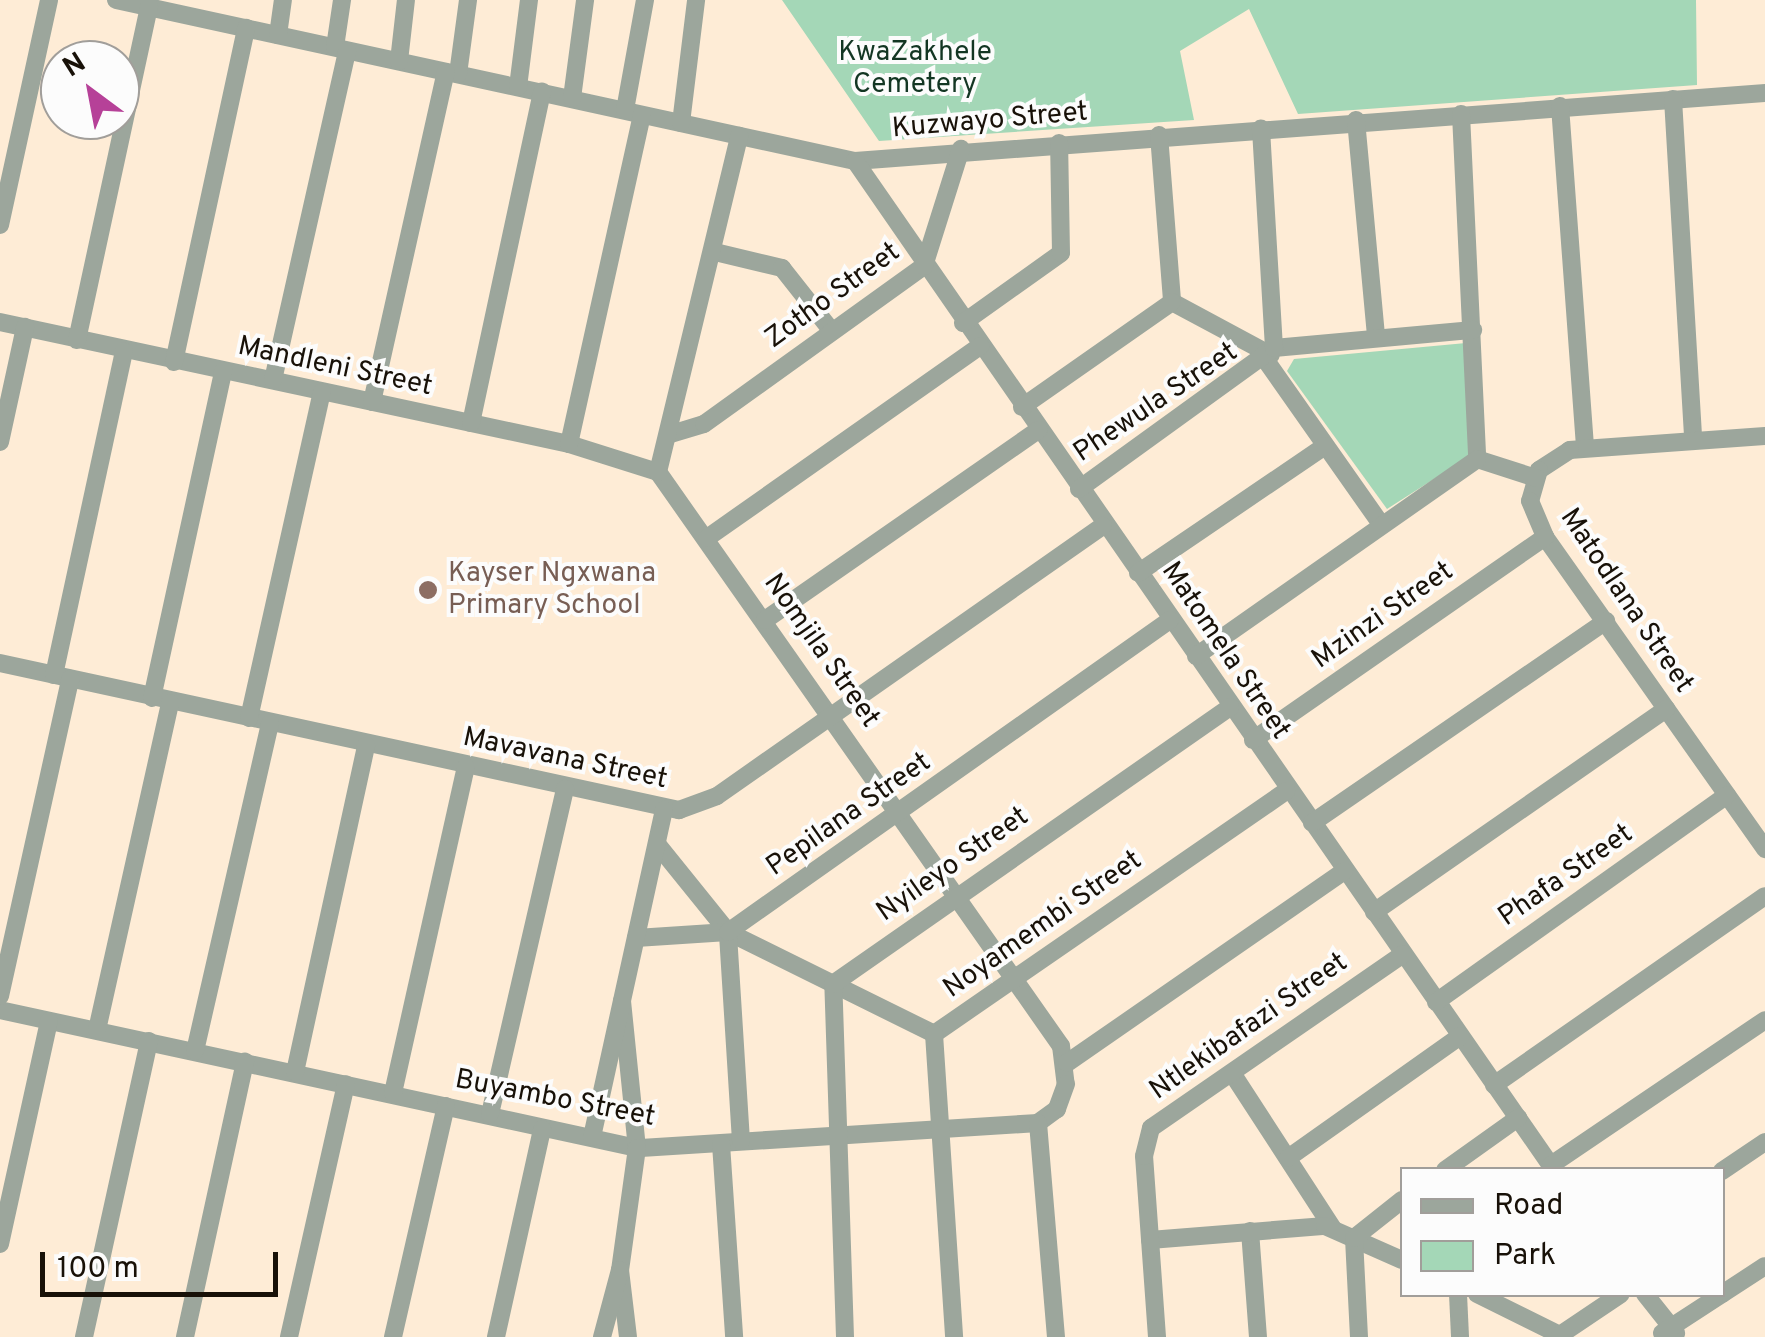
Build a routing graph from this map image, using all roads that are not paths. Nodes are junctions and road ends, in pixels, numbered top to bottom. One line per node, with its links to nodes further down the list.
1 (49, 0): 35 (street)
2 (116, 0): 12 (street, Kuzwayo Street)
3 (217, 0): 13 (street)
4 (283, 0): 15 (street)
5 (342, 0): 16 (street)
6 (406, 0): 17 (street)
7 (468, 0): 18 (street)
8 (529, 0): 19 (street)
9 (585, 0): 22 (street)
10 (645, 0): 25 (street)
11 (696, 0): 28 (street)
12 (154, 5): 13 (street, Kuzwayo Street); 45 (street)
13 (214, 20): 14 (street, Kuzwayo Street)
14 (246, 28): 15 (street, Kuzwayo Street); 49 (street)
15 (278, 35): 16 (street, Kuzwayo Street)
16 (341, 49): 17 (street, Kuzwayo Street); 51 (street)
17 (399, 61): 18 (street, Kuzwayo Street)
18 (452, 73): 19 (street, Kuzwayo Street); 53 (street)
19 (518, 88): 20 (street, Kuzwayo Street)
20 (542, 92): 22 (street, Kuzwayo Street); 55 (street)
21 (1765, 92): 23 (street, Kuzwayo Street)
22 (572, 98): 25 (street, Kuzwayo Street)
23 (1673, 98): 24 (street, Kuzwayo Street); 59 (street)
24 (1560, 106): 26 (street, Kuzwayo Street); 63 (street)
25 (634, 113): 28 (street, Kuzwayo Street); 61 (street)
26 (1460, 114): 27 (street, Kuzwayo Street); 43 (street)
27 (1356, 120): 29 (street, Kuzwayo Street); 44 (street)
28 (681, 124): 31 (street, Kuzwayo Street)
29 (1262, 128): 30 (street, Kuzwayo Street); 48 (street, Phewula Street)
30 (1159, 135): 32 (street, Kuzwayo Street); 38 (street)
31 (739, 136): 34 (street, Kuzwayo Street); 36 (street)
32 (1059, 142): 33 (street, Kuzwayo Street); 40 (street)
33 (962, 149): 34 (street, Kuzwayo Street); 37 (street, Zotho Street)
34 (854, 161): 37 (street, Matomela Street)
35 (0, 226)
36 (715, 252): 42 (street); 57 (street)
37 (924, 266): 40 (street, Matomela Street); 42 (street, Zotho Street)
38 (1172, 302): 48 (street); 54 (street)
39 (0, 322): 41 (street, Mandleni Street)
40 (963, 323): 46 (street, Matomela Street)
41 (25, 327): 45 (street, Mandleni Street); 60 (street)
42 (831, 330): 57 (street, Zotho Street)
43 (1474, 330): 44 (street); 64 (street)
44 (1376, 337): 48 (street)
45 (77, 340): 47 (street, Mandleni Street)
46 (980, 346): 54 (street, Matomela Street); 71 (street)
47 (124, 351): 49 (street, Mandleni Street); 78 (street)
48 (1271, 355): 62 (street); 67 (street, Phewula Street)
49 (174, 362): 50 (street, Mandleni Street)
50 (223, 372): 51 (street, Mandleni Street); 79 (street)
51 (273, 380): 52 (street, Mandleni Street)
52 (322, 392): 53 (street, Mandleni Street); 83 (street)
53 (372, 402): 55 (street, Mandleni Street)
54 (1022, 407): 56 (street, Matomela Street)
55 (471, 424): 61 (street, Mandleni Street)
56 (1038, 430): 67 (street, Matomela Street); 73 (street)
57 (671, 434): 65 (street)
58 (1765, 436): 59 (street)
59 (1693, 439): 63 (street)
60 (0, 442)
61 (569, 444): 65 (street, Mandleni Street)
62 (1324, 446): 68 (street); 72 (street)
63 (1585, 448): 66 (street)
64 (1477, 459): 66 (street); 68 (street)
65 (658, 472): 71 (street, Nomjila Street)
66 (1536, 478): 70 (street, Matodlana Street)
67 (1080, 488): 69 (street, Matomela Street)
68 (1380, 523): 76 (street)
69 (1103, 526): 72 (street, Matomela Street); 82 (street, Mavavana Street)
70 (1545, 536): 75 (street, Matodlana Street); 85 (street, Mzinzi Street)
71 (707, 538): 73 (street, Nomjila Street)
72 (1138, 573): 74 (street, Matomela Street)
73 (766, 620): 82 (street, Nomjila Street)
74 (1170, 620): 76 (street, Matomela Street); 92 (street, Pepilana Street)
75 (1606, 621): 81 (street, Matodlana Street); 93 (street)
76 (1196, 656): 80 (street, Matomela Street)
77 (0, 663): 78 (street, Mavavana Street)
78 (62, 677): 79 (street, Mavavana Street); 105 (street)
79 (161, 700): 83 (street, Mavavana Street); 111 (street)
80 (1230, 707): 85 (street, Matomela Street); 97 (street, Nyileyo Street)
81 (1666, 710): 90 (street, Matodlana Street); 99 (street)
82 (835, 717): 91 (street, Mavavana Street); 92 (street, Nomjila Street)
83 (250, 718): 84 (street, Mavavana Street)
84 (270, 723): 86 (street, Mavavana Street); 115 (street)
85 (1253, 740): 89 (street, Matomela Street)
86 (366, 746): 87 (street, Mavavana Street); 118 (street)
87 (466, 767): 88 (street, Mavavana Street); 122 (street)
88 (565, 789): 91 (street, Mavavana Street); 124 (street)
89 (1286, 790): 93 (street, Matomela Street); 103 (street, Noyamembi Street)
90 (1727, 794): 95 (street, Matodlana Street); 107 (street, Phafa Street)
91 (664, 810): 94 (street)
92 (900, 814): 97 (street, Nomjila Street); 100 (street, Pepilana Street)
93 (1312, 823): 96 (street, Matomela Street)
94 (657, 844): 100 (street); 101 (street)
95 (1765, 849)
96 (1344, 870): 99 (street, Matomela Street); 117 (street)
97 (956, 894): 103 (street, Nomjila Street); 104 (street, Nyileyo Street)
98 (1765, 896): 121 (street)
99 (1374, 912): 102 (street, Matomela Street)
100 (728, 932): 101 (street); 104 (street); 131 (street)
101 (636, 938): 106 (street)
102 (1403, 954): 107 (street, Matomela Street); 119 (street, Ntlekibafazi Street)
103 (1014, 978): 112 (street, Noyamembi Street); 117 (street, Nomjila Street)
104 (833, 984): 112 (street); 129 (street)
105 (0, 996)
106 (622, 1001): 130 (street); 134 (street)
107 (1436, 1002): 113 (street, Matomela Street)
108 (0, 1010): 110 (street, Buyambo Street)
109 (1765, 1020): 137 (street)
110 (49, 1021): 111 (street, Buyambo Street); 144 (street)
111 (98, 1030): 114 (street, Buyambo Street)
112 (934, 1034): 128 (street, Noyamembi Street)
113 (1460, 1036): 121 (street, Matomela Street); 135 (street)
114 (149, 1041): 115 (street, Buyambo Street); 157 (street)
115 (195, 1051): 116 (street, Buyambo Street)
116 (245, 1061): 118 (street, Buyambo Street); 158 (street)
117 (1067, 1063): 126 (street)
118 (295, 1072): 120 (street, Buyambo Street)
119 (1232, 1073): 135 (street); 143 (street, Ntlekibafazi Street)
120 (346, 1084): 122 (street, Buyambo Street); 159 (street)
121 (1494, 1085): 125 (street, Matomela Street)
122 (393, 1093): 123 (street, Buyambo Street)
123 (446, 1106): 124 (street, Buyambo Street); 160 (street)
124 (490, 1114): 127 (street, Buyambo Street)
125 (1518, 1118): 136 (street); 137 (street, Matomela Street)
126 (1038, 1123): 128 (street, Buyambo Street); 167 (street)
127 (542, 1129): 130 (street, Buyambo Street); 161 (street)
128 (942, 1133): 129 (street, Buyambo Street); 166 (street, Noyamembi Street)
129 (837, 1135): 131 (street, Buyambo Street); 165 (street)
130 (592, 1136): 134 (street, Buyambo Street)
131 (742, 1141): 133 (street, Buyambo Street)
132 (1765, 1142): 138 (street)
133 (721, 1144): 134 (street, Buyambo Street); 164 (street)
134 (637, 1148): 147 (street)
135 (1288, 1158): 140 (street)
136 (1450, 1167)
137 (1552, 1167)
138 (1725, 1170)
139 (1400, 1202): 142 (street)
140 (1332, 1227): 141 (street); 142 (street)
141 (1250, 1231): 143 (street); 169 (street)
142 (1354, 1238): 145 (street); 170 (street)
143 (1150, 1240): 168 (street, Ntlekibafazi Street)
144 (0, 1244)
145 (1400, 1259)
146 (1765, 1266): 148 (street)
147 (620, 1270): 162 (street); 163 (street)
148 (1725, 1292)
149 (1458, 1297): 171 (street)
150 (1484, 1297): 155 (street)
151 (1617, 1297): 155 (street)
152 (1638, 1297): 156 (street)
153 (1647, 1297): 156 (street)
154 (1718, 1297): 156 (street)
155 (1564, 1333)
156 (1669, 1334)
157 (84, 1337)
158 (185, 1337)
159 (289, 1337)
160 (393, 1337)
161 (496, 1337)
162 (602, 1337)
163 (628, 1337)
164 (734, 1337)
165 (845, 1337)
166 (954, 1337)
167 (1056, 1337)
168 (1157, 1337)
169 (1258, 1337)
170 (1360, 1337)
171 (1460, 1337)

